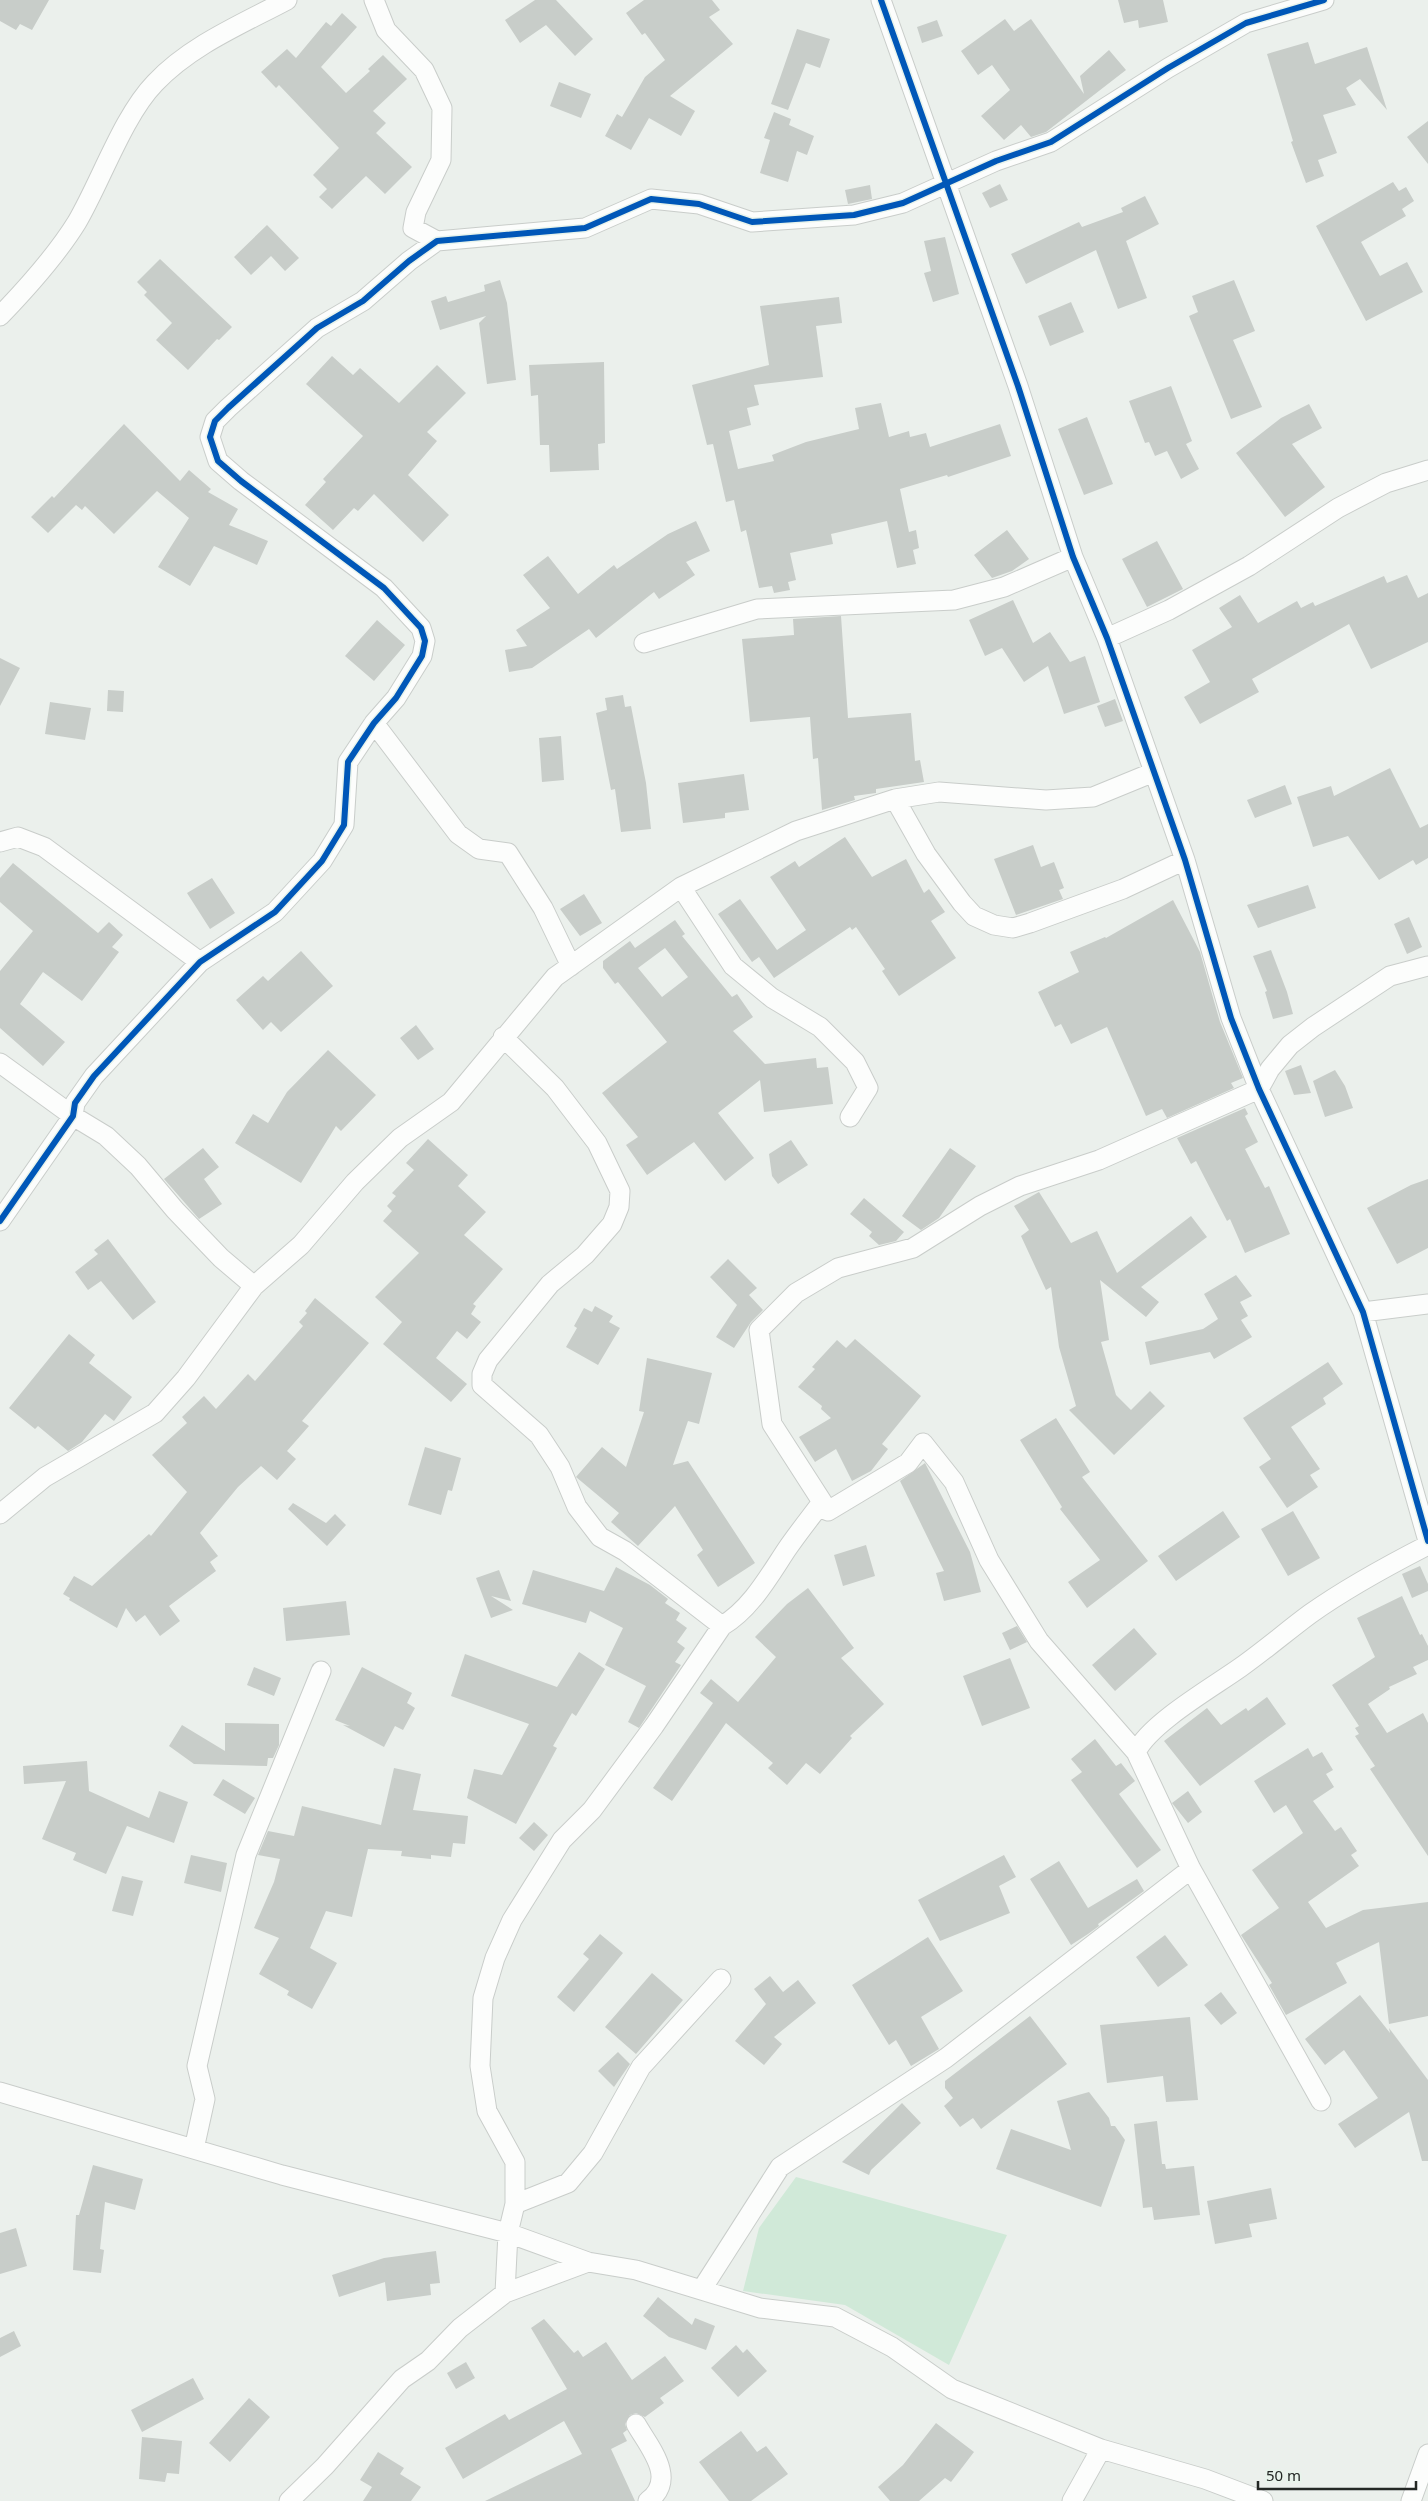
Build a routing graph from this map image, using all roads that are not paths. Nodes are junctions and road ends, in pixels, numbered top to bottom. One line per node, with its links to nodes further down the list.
1 (287, 0): 7 (street)
2 (374, 0): 6 (street)
3 (881, 0): 5 (street)
4 (1324, 0): 5 (street)
5 (947, 182): 6 (street); 9 (street)
6 (437, 241): 12 (street)
7 (0, 316)
8 (1428, 470): 10 (street)
9 (1073, 557): 10 (street); 11 (street)
10 (1107, 638): 13 (street)
11 (644, 643)
12 (374, 723): 18 (street); 19 (street)
13 (1154, 772): 14 (street); 16 (street)
14 (895, 799): 16 (street); 17 (street)
15 (0, 842): 18 (street)
16 (1185, 860): 23 (street)
17 (681, 887): 19 (street); 25 (street)
18 (200, 962): 24 (street)
19 (571, 966): 21 (street)
20 (1428, 966): 23 (street)
21 (503, 1037): 27 (street); 34 (street)
22 (0, 1063): 24 (street)
23 (1259, 1089): 29 (street); 30 (street)
24 (73, 1116): 26 (street); 27 (street)
25 (850, 1117)
26 (0, 1221)
27 (254, 1286): 31 (street)
28 (1428, 1304): 29 (street)
29 (1363, 1312): 32 (street)
30 (822, 1502): 34 (street); 36 (street)
31 (0, 1514)
32 (1428, 1541)
33 (1428, 1545): 36 (street)
34 (722, 1626): 42 (street)
35 (321, 1671): 41 (street)
36 (1136, 1752): 37 (street)
37 (1191, 1869): 40 (street); 45 (street)
38 (721, 1979): 42 (street)
39 (0, 2092): 41 (street)
40 (1321, 2101)
41 (194, 2149): 43 (street)
42 (515, 2204): 43 (street)
43 (508, 2233): 44 (street); 46 (street)
44 (588, 2262): 45 (street); 46 (street)
45 (702, 2289): 48 (street)
46 (505, 2293): 50 (street)
47 (636, 2424): 51 (street)
48 (1101, 2449): 52 (street); 53 (street)
49 (1428, 2454): 54 (street)
50 (289, 2501)
51 (648, 2501)
52 (1072, 2501)
53 (1263, 2501)
54 (1412, 2501)

